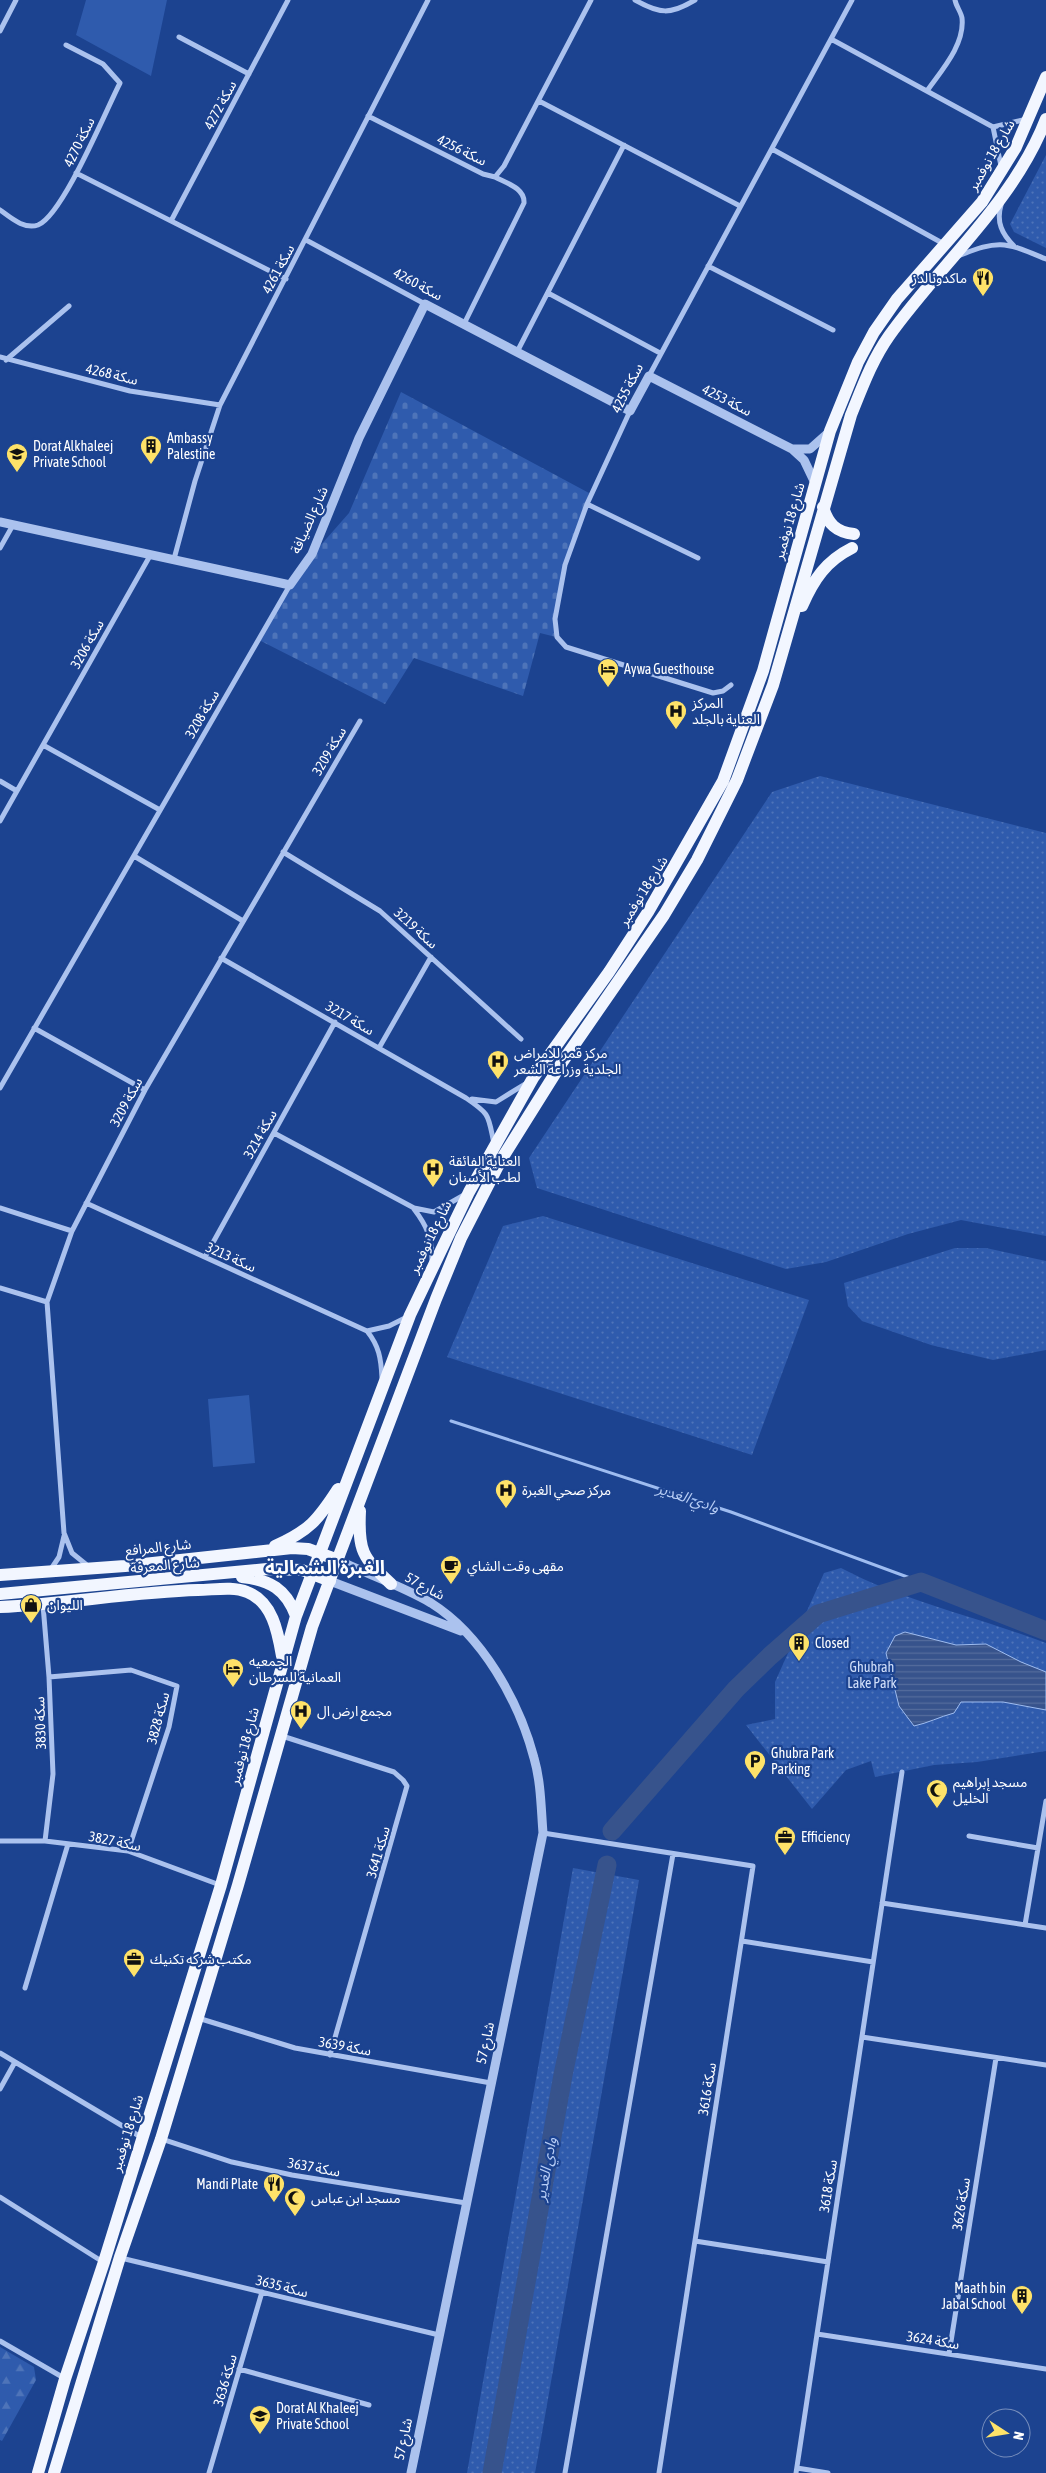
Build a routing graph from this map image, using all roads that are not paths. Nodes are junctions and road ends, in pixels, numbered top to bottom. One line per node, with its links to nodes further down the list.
1 (16, 0): 9 (street)
2 (288, 0): 13 (street, سكة 4272)
3 (428, 0): 17 (street, سكة 4261)
4 (591, 0): 16 (street, سكة 4256)
5 (635, 0): 6 (street)
6 (695, 0)
7 (852, 0): 11 (street, سكة 4255)
8 (955, 0): 15 (street)
9 (0, 31)
10 (179, 37): 13 (street)
11 (831, 39): 15 (street); 22 (street, سكة 4255)
12 (66, 46): 24 (street, سكة 4270)
13 (249, 74): 29 (street, سكة 4272)
14 (1046, 77): 18 (main road, شارع 18 نوفمبر)
15 (927, 91): 20 (street)
16 (539, 101): 21 (street); 25 (street, سكة 4256)
17 (368, 116): 25 (street, سكة 4256); 30 (street, سكة 4261)
18 (1030, 118): 20 (street); 23 (main road, شارع 18 نوفمبر)
19 (1046, 119): 26 (main road, شارع 18 نوفمبر)
20 (993, 127): 23 (street)
21 (624, 145): 27 (street); 37 (street)
22 (772, 149): 27 (street, سكة 4255); 31 (street)
23 (1002, 170): 31 (main road, شارع 18 نوفمبر)
24 (76, 173): 28 (street, سكة 4270); 29 (street)
25 (494, 177): 40 (street)
26 (1006, 190): 32 (street); 33 (main road, شارع 18 نوفمبر)
27 (740, 206): 35 (street, سكة 4255)
28 (0, 210)
29 (171, 221): 36 (street)
30 (306, 240): 36 (street, سكة 4261); 38 (street, سكة 4260)
31 (945, 245): 49 (main road, شارع 18 نوفمبر)
32 (1014, 246): 33 (street); 34 (street)
33 (953, 258): 53 (main road, شارع 18 نوفمبر)
34 (1046, 259)
35 (708, 266): 41 (street); 43 (street, سكة 4255)
36 (286, 279): 47 (street, سكة 4261)
37 (548, 293): 42 (street); 43 (street)
38 (426, 304): 40 (street, سكة 4260); 62 (street, شارع الضيافة)
39 (69, 306): 45 (street)
40 (464, 324): 42 (street, سكة 4260)
41 (833, 330)
42 (517, 352): 48 (street, سكة 4260)
43 (660, 353): 46 (street, سكة 4255)
44 (0, 357): 45 (street, سكة 4268)
45 (6, 360): 47 (street, سكة 4268)
46 (649, 376): 48 (street, سكة 4255); 50 (street, سكة 4253)
47 (220, 405): 61 (street, سكة 4261)
48 (630, 411): 52 (street, سكة 4255)
49 (830, 431): 50 (street); 51 (main road, شارع 18 نوفمبر)
50 (792, 449): 51 (street, سكة 4253)
51 (815, 483): 80 (main road, شارع 18 نوفمبر)
52 (587, 504): 60 (street); 64 (street, سكة 4255)
53 (823, 507): 56 (main road); 63 (main road, شارع 18 نوفمبر)
54 (0, 522): 55 (street)
55 (13, 525): 57 (street); 59 (street)
56 (854, 534)
57 (0, 548)
58 (852, 548): 63 (main road)
59 (151, 554): 61 (street); 66 (street, سكة 3206)
60 (698, 558)
61 (174, 559): 62 (street)
62 (290, 585): 69 (street, سكة 3208)
63 (783, 649): 100 (main road, شارع 18 نوفمبر)
64 (730, 685)
65 (360, 722): 71 (street, سكة 3209)
66 (43, 744): 68 (street, سكة 3206); 69 (street)
67 (0, 781): 68 (street)
68 (17, 791): 70 (street, سكة 3206)
69 (160, 810): 72 (street, سكة 3208)
70 (0, 821)
71 (283, 852): 73 (street, سكة 3209); 75 (street, سكة 3219)
72 (134, 856): 73 (street); 77 (street, سكة 3208)
73 (243, 921): 74 (street, سكة 3209)
74 (222, 958): 76 (street, سكة 3217); 83 (street, سكة 3209)
75 (431, 958): 78 (street, سكة 3219); 79 (street)
76 (336, 1022): 79 (street, سكة 3217); 85 (street, سكة 3214)
77 (34, 1028): 81 (street, سكة 3208); 83 (street)
78 (521, 1039)
79 (379, 1048): 84 (street, سكة 3217)
80 (534, 1078): 84 (street, سكة 3217); 86 (main road, شارع 18 نوفمبر)
81 (2, 1079): 82 (street, سكة 3208)
82 (0, 1088)
83 (145, 1090): 88 (street, سكة 3209)
84 (466, 1098): 86 (street, سكة 3217)
85 (274, 1133): 90 (street); 92 (street, سكة 3214)
86 (495, 1146): 87 (main road, شارع 18 نوفمبر)
87 (469, 1192): 90 (street); 93 (main road, شارع 18 نوفمبر)
88 (86, 1203): 91 (street, سكة 3209); 92 (street, سكة 3213)
89 (0, 1208): 91 (street)
90 (414, 1208): 93 (street)
91 (72, 1231): 95 (street, سكة 3209)
92 (205, 1257): 97 (street, سكة 3213)
93 (432, 1265): 96 (main road, شارع 18 نوفمبر)
94 (0, 1288): 95 (street)
95 (47, 1302): 101 (street, سكة 3209)
96 (410, 1315): 97 (street); 98 (main road, شارع 18 نوفمبر)
97 (366, 1331): 98 (street)
98 (382, 1384): 99 (main road, شارع 18 نوفمبر)
99 (354, 1463): 102 (main road); 103 (main road, شارع 18 نوفمبر)
100 (361, 1498): 104 (main road, شارع 18 نوفمبر); 111 (main road)
101 (64, 1533): 105 (street, سكة 3209); 106 (street, سكة 3209)
102 (259, 1551): 103 (main road, شارع المرافع); 105 (main road, شارع المرافع)
103 (319, 1552): 104 (main road); 107 (main road, شارع 18 نوفمبر)
104 (338, 1560): 110 (main road, شارع 18 نوفمبر); 111 (street, شارع 57)
105 (90, 1568): 106 (main road, شارع المرافع)
106 (50, 1571): 108 (main road, شارع المرافع)
107 (311, 1573): 109 (main road, شارع المعرفة); 110 (main road, شارع المعرفة); 115 (main road, شارع 18 نوفمبر)
108 (0, 1575)
109 (224, 1575): 112 (main road, شارع المعرفة); 115 (main road)
110 (330, 1581): 116 (street, شارع 57); 119 (main road, شارع 18 نوفمبر)
111 (391, 1584): 116 (street, شارع 57)
112 (0, 1594)
113 (43, 1605): 114 (main road); 117 (main road); 118 (street, سكة 3830)
114 (0, 1607)
115 (296, 1616): 117 (main road, شارع 18 نوفمبر)
116 (466, 1633): 122 (street, شارع 57)
117 (282, 1661): 130 (main road, شارع 18 نوفمبر)
118 (49, 1677): 125 (street, سكة 3830); 128 (street, سكة 3828)
119 (281, 1736): 137 (main road, شارع 18 نوفمبر); 140 (street, سكة 3641)
120 (902, 1772): 131 (street, سكة 3618)
121 (1046, 1801): 127 (street)
122 (543, 1833): 129 (street, سكة 3616); 144 (street, شارع 57)
123 (968, 1836): 127 (street)
124 (0, 1841): 125 (street, سكة 3827)
125 (45, 1841): 126 (street, سكة 3827)
126 (68, 1844): 128 (street, سكة 3827); 136 (street)
127 (1038, 1848): 132 (street)
128 (128, 1852): 130 (street, سكة 3827)
129 (673, 1854): 134 (street, سكة 3616); 168 (street)
130 (221, 1885): 146 (main road, شارع 18 نوفمبر)
131 (882, 1903): 132 (street); 135 (street, سكة 3618)
132 (1025, 1925): 133 (street)
133 (1046, 1928)
134 (742, 1941): 135 (street); 150 (street, سكة 3616)
135 (873, 1962): 138 (street, سكة 3618)
136 (25, 1988)
137 (198, 2018): 140 (street, سكة 3639); 147 (main road, شارع 18 نوفمبر)
138 (862, 2037): 141 (street); 153 (street, سكة 3618)
139 (0, 2053): 142 (street)
140 (330, 2055): 144 (street, سكة 3639)
141 (996, 2058): 143 (street); 158 (street, سكة 3626)
142 (15, 2062): 145 (street); 146 (street)
143 (1046, 2065)
144 (491, 2082): 149 (street, شارع 57)
145 (0, 2089)
146 (141, 2137): 152 (main road, شارع 18 نوفمبر)
147 (161, 2139): 149 (street, سكة 3637); 151 (main road, شارع 18 نوفمبر)
148 (0, 2197): 152 (street)
149 (466, 2203): 156 (street, شارع 57)
150 (695, 2241): 153 (street); 169 (street, سكة 3616)
151 (120, 2257): 154 (street, سكة 3635); 165 (main road, شارع 18 نوفمبر)
152 (104, 2262): 161 (main road, شارع 18 نوفمبر)
153 (828, 2262): 155 (street, سكة 3618)
154 (262, 2292): 156 (street, سكة 3635); 159 (street, سكة 3636)
155 (817, 2334): 158 (street, سكة 3624); 163 (street, سكة 3618)
156 (439, 2335): 167 (street, شارع 57)
157 (0, 2341): 161 (street)
158 (949, 2354): 160 (street, سكة 3624)
159 (240, 2369): 162 (street); 166 (street, سكة 3636)
160 (1046, 2369)
161 (65, 2379): 164 (main road, شارع 18 نوفمبر)
162 (369, 2405)
163 (796, 2471): 170 (street)
164 (38, 2473)
165 (54, 2473)
166 (209, 2473)
167 (410, 2473)
168 (565, 2473)
169 (659, 2473)
170 (828, 2473)

